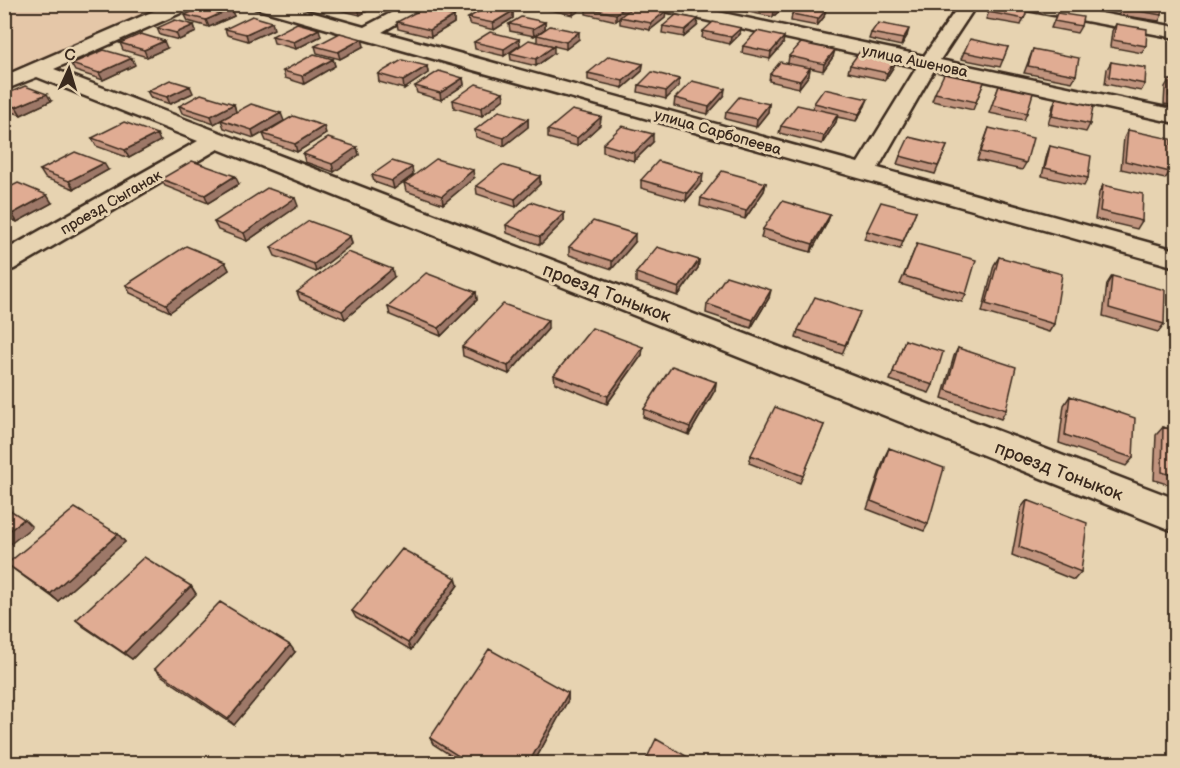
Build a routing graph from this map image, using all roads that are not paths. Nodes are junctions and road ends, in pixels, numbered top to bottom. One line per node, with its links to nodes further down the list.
1 (186, 4): 10 (street)
2 (261, 4): 8 (street, улица Сарбопеева)
3 (422, 4): 8 (street)
4 (655, 4): 9 (street, улица Ашенова)
5 (969, 4): 9 (street)
6 (1022, 4): 7 (street)
7 (1176, 33)
8 (365, 34): 14 (street, улица Сарбопеева)
9 (928, 64): 12 (street, улица Ашенова); 14 (street)
10 (38, 70): 11 (street); 13 (street, проезд Тоныкок)
11 (4, 84)
12 (1176, 117)
13 (217, 140): 16 (street, проезд Сыганак); 17 (street, проезд Тоныкок)
14 (864, 172): 15 (street, улица Сарбопеева)
15 (1176, 259)
16 (4, 263)
17 (1176, 516)

